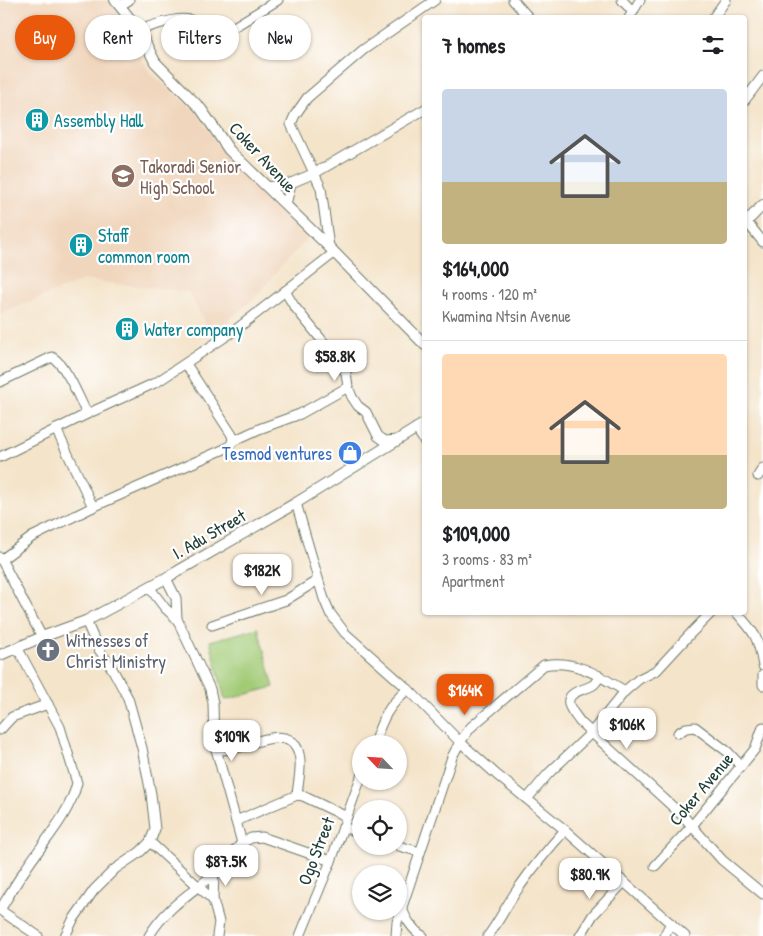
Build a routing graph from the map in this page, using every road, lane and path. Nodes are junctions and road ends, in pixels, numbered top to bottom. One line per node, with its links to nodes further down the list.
1 (278, 0): 12 (street)
2 (435, 0): 17 (street)
3 (513, 0): 9 (street)
4 (622, 0): 10 (street)
5 (640, 0): 10 (street)
6 (726, 0): 11 (street)
7 (121, 2): 8 (street, Coker Avenue)
8 (129, 15)
9 (526, 15)
10 (631, 15)
11 (715, 15)
12 (151, 26)
13 (151, 54): 19 (street, Coker Avenue)
14 (763, 76): 15 (street)
15 (747, 97)
16 (422, 111): 17 (street)
17 (314, 172): 18 (street); 25 (street)
18 (291, 183): 19 (street); 20 (street)
19 (268, 187): 20 (street, Coker Avenue)
20 (286, 205): 25 (street, Coker Avenue)
21 (763, 205): 22 (street)
22 (747, 220)
23 (747, 222): 24 (street)
24 (763, 242)
25 (332, 250): 26 (street); 27 (street, Coker Avenue)
26 (285, 291): 28 (street); 30 (street)
27 (422, 342)
28 (186, 364): 31 (street); 35 (street)
29 (0, 382): 31 (street)
30 (348, 387): 34 (street); 35 (street)
31 (87, 414): 33 (street)
32 (421, 426): 34 (street, I. Adu Street)
33 (56, 429): 36 (street); 38 (street)
34 (398, 440): 37 (street, I. Adu Street)
35 (233, 441): 38 (street)
36 (0, 457)
37 (296, 503): 40 (street, I. Adu Street); 41 (street)
38 (93, 507): 39 (street)
39 (1, 558): 48 (street)
40 (166, 578): 42 (street, I. Adu Street); 45 (street)
41 (318, 580): 47 (street); 55 (street)
42 (149, 587): 45 (street); 46 (street, I. Adu Street)
43 (709, 615): 56 (street)
44 (739, 615): 51 (street)
45 (177, 619): 64 (street)
46 (86, 621): 48 (street, I. Adu Street); 76 (street)
47 (212, 625)
48 (42, 637): 49 (street, I. Adu Street)
49 (17, 647): 50 (street, I. Adu Street); 57 (street)
50 (0, 655)
51 (763, 666)
52 (763, 675): 54 (street)
53 (600, 676): 56 (street); 60 (street); 63 (street)
54 (763, 685)
55 (408, 689): 62 (street); 63 (street)
56 (625, 692): 60 (street)
57 (48, 704): 59 (street); 88 (street)
58 (763, 727): 65 (street, Coker Avenue)
59 (0, 730)
60 (591, 733): 69 (street); 73 (street)
61 (678, 733): 66 (street)
62 (377, 735)
63 (460, 742): 69 (street); 79 (street)
64 (216, 750): 68 (street); 71 (street)
65 (759, 751): 66 (street, Coker Avenue)
66 (741, 766): 73 (street, Coker Avenue)
67 (357, 790): 70 (street, Ogo Street)
68 (298, 796): 70 (street); 71 (street)
69 (527, 798): 75 (street)
70 (347, 817): 72 (street, Ogo Street)
71 (236, 821): 77 (street)
72 (343, 827): 74 (street); 80 (street, Ogo Street)
73 (692, 827): 81 (street, Coker Avenue); 86 (street)
74 (352, 830)
75 (565, 830): 83 (street); 99 (street)
76 (150, 842): 84 (street); 93 (street)
77 (242, 843): 80 (street); 82 (street)
78 (407, 848): 79 (street)
79 (420, 852): 85 (street)
80 (331, 861): 96 (street, Ogo Street)
81 (655, 866)
82 (214, 874): 84 (street); 87 (street)
83 (624, 882): 91 (street); 100 (street)
84 (197, 886): 87 (street); 94 (street)
85 (407, 892)
86 (763, 894)
87 (214, 900): 95 (street)
88 (0, 910): 92 (street)
89 (407, 916): 98 (street)
90 (398, 920): 97 (street)
91 (671, 923): 101 (street); 102 (street)
92 (38, 936)
93 (65, 936)
94 (149, 936)
95 (217, 936)
96 (300, 936)
97 (396, 936)
98 (423, 936)
99 (488, 936)
100 (580, 936)
101 (664, 936)
102 (685, 936)

